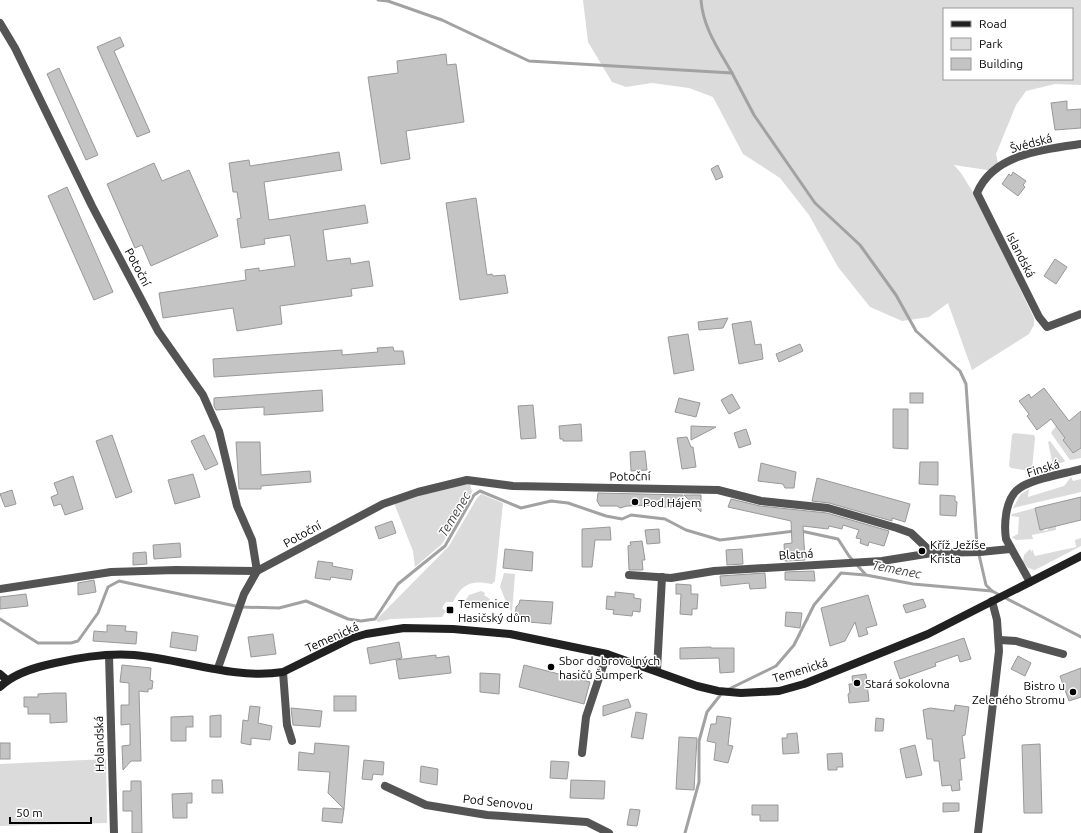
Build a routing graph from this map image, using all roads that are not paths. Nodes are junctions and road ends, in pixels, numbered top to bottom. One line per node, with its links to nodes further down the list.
1 (0, 23): 9 (street, Potoční)
2 (1081, 144): 3 (street, Švédská)
3 (977, 193): 4 (street, Islandská)
4 (1081, 314)
5 (1081, 469): 6 (street, Finská)
6 (1010, 549): 7 (street); 12 (street, Finská)
7 (932, 553): 9 (street, Potoční); 11 (street, Blatná)
8 (1081, 556): 12 (street, Temenická)
9 (256, 571): 13 (street, Potoční); 19 (street)
10 (629, 575): 11 (street, Blatná)
11 (662, 577): 20 (street)
12 (1030, 582): 14 (street, Temenická)
13 (0, 589)
14 (994, 600): 15 (street); 20 (street, Temenická)
15 (1000, 640): 17 (street); 30 (street)
16 (607, 654): 20 (street, Temenická); 21 (street, Temenická); 26 (street)
17 (1063, 654)
18 (109, 655): 19 (street, Temenická); 23 (street, Temenická); 28 (street, Holandská)
19 (218, 668): 21 (street, Temenická)
20 (657, 670)
21 (283, 672): 25 (street)
22 (0, 674): 23 (street)
23 (7, 680): 24 (street)
24 (0, 687)
25 (292, 741)
26 (582, 754)
27 (386, 786): 29 (street, Pod Senovou)
28 (114, 833)
29 (609, 833)
30 (978, 833)

